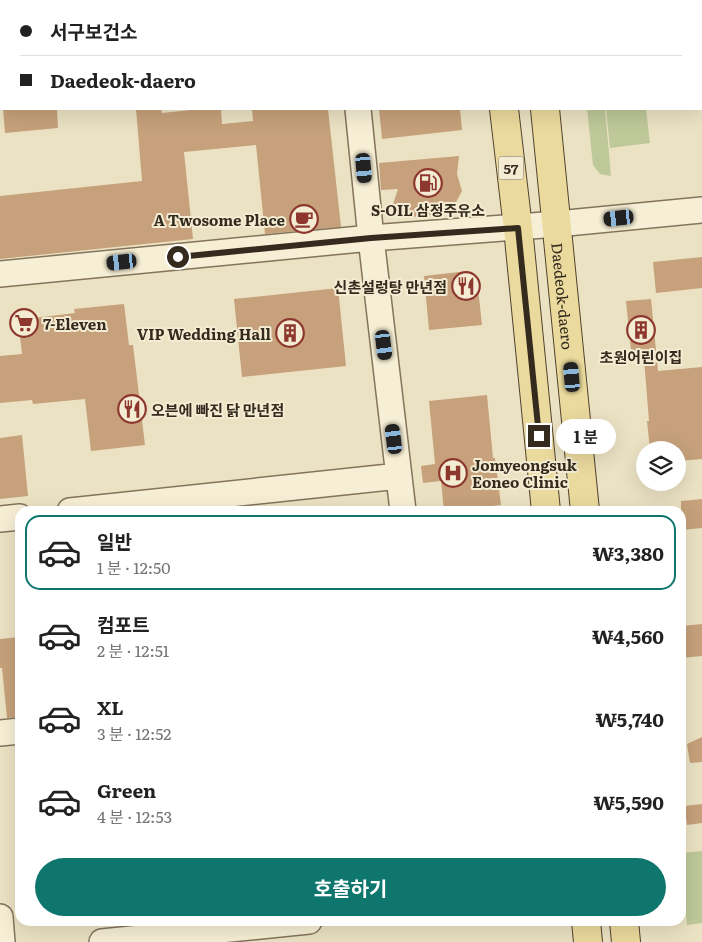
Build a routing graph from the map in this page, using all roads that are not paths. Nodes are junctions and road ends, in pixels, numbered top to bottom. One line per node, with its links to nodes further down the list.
1 (358, 110): 7 (street)
2 (504, 110): 6 (main road, 57)
3 (545, 110): 5 (main road, Daedeok-daero)
4 (702, 210): 5 (street)
5 (557, 224): 6 (street); 13 (main road, Daedeok-daero)
6 (518, 228): 7 (street); 12 (main road, 57)
7 (371, 238): 8 (street); 9 (street)
8 (0, 274)
9 (399, 476): 10 (street); 11 (street)
10 (117, 506)
11 (402, 506)
12 (546, 506)
13 (585, 506)
14 (15, 518): 15 (street)
15 (0, 519)
16 (15, 732): 17 (street)
17 (0, 733)
18 (0, 917): 22 (street)
19 (260, 926): 23 (street)
20 (586, 926): 24 (main road)
21 (624, 926): 25 (main road)
22 (2, 942)
23 (102, 942)
24 (588, 942)
25 (626, 942)

